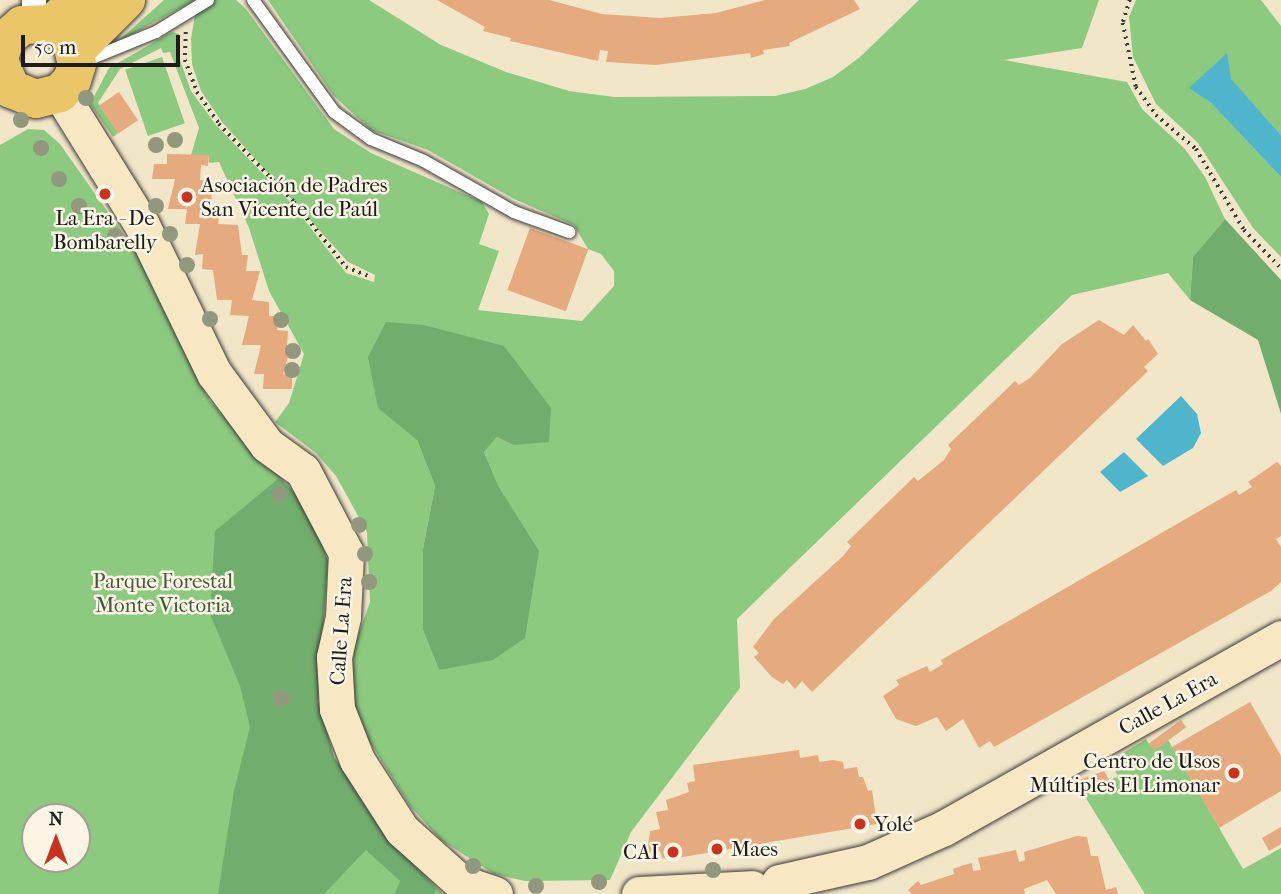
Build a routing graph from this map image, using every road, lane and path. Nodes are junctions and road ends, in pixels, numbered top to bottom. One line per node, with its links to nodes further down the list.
1 (81, 0): 7 (main road)
2 (126, 0): 7 (main road)
3 (208, 0): 6 (lane)
4 (253, 0): 8 (lane)
5 (1130, 0): 9 (path)
6 (186, 14): 7 (lane); 10 (path)
7 (30, 61): 14 (main road, Calle La Era)
8 (569, 232)
9 (1281, 268)
10 (371, 277)
11 (1281, 638): 12 (main road, Calle La Era)
12 (868, 862): 13 (main road, Calle La Era); 16 (main road)
13 (771, 890): 15 (main road, Calle La Era)
14 (495, 894)
15 (639, 894)
16 (850, 894)

